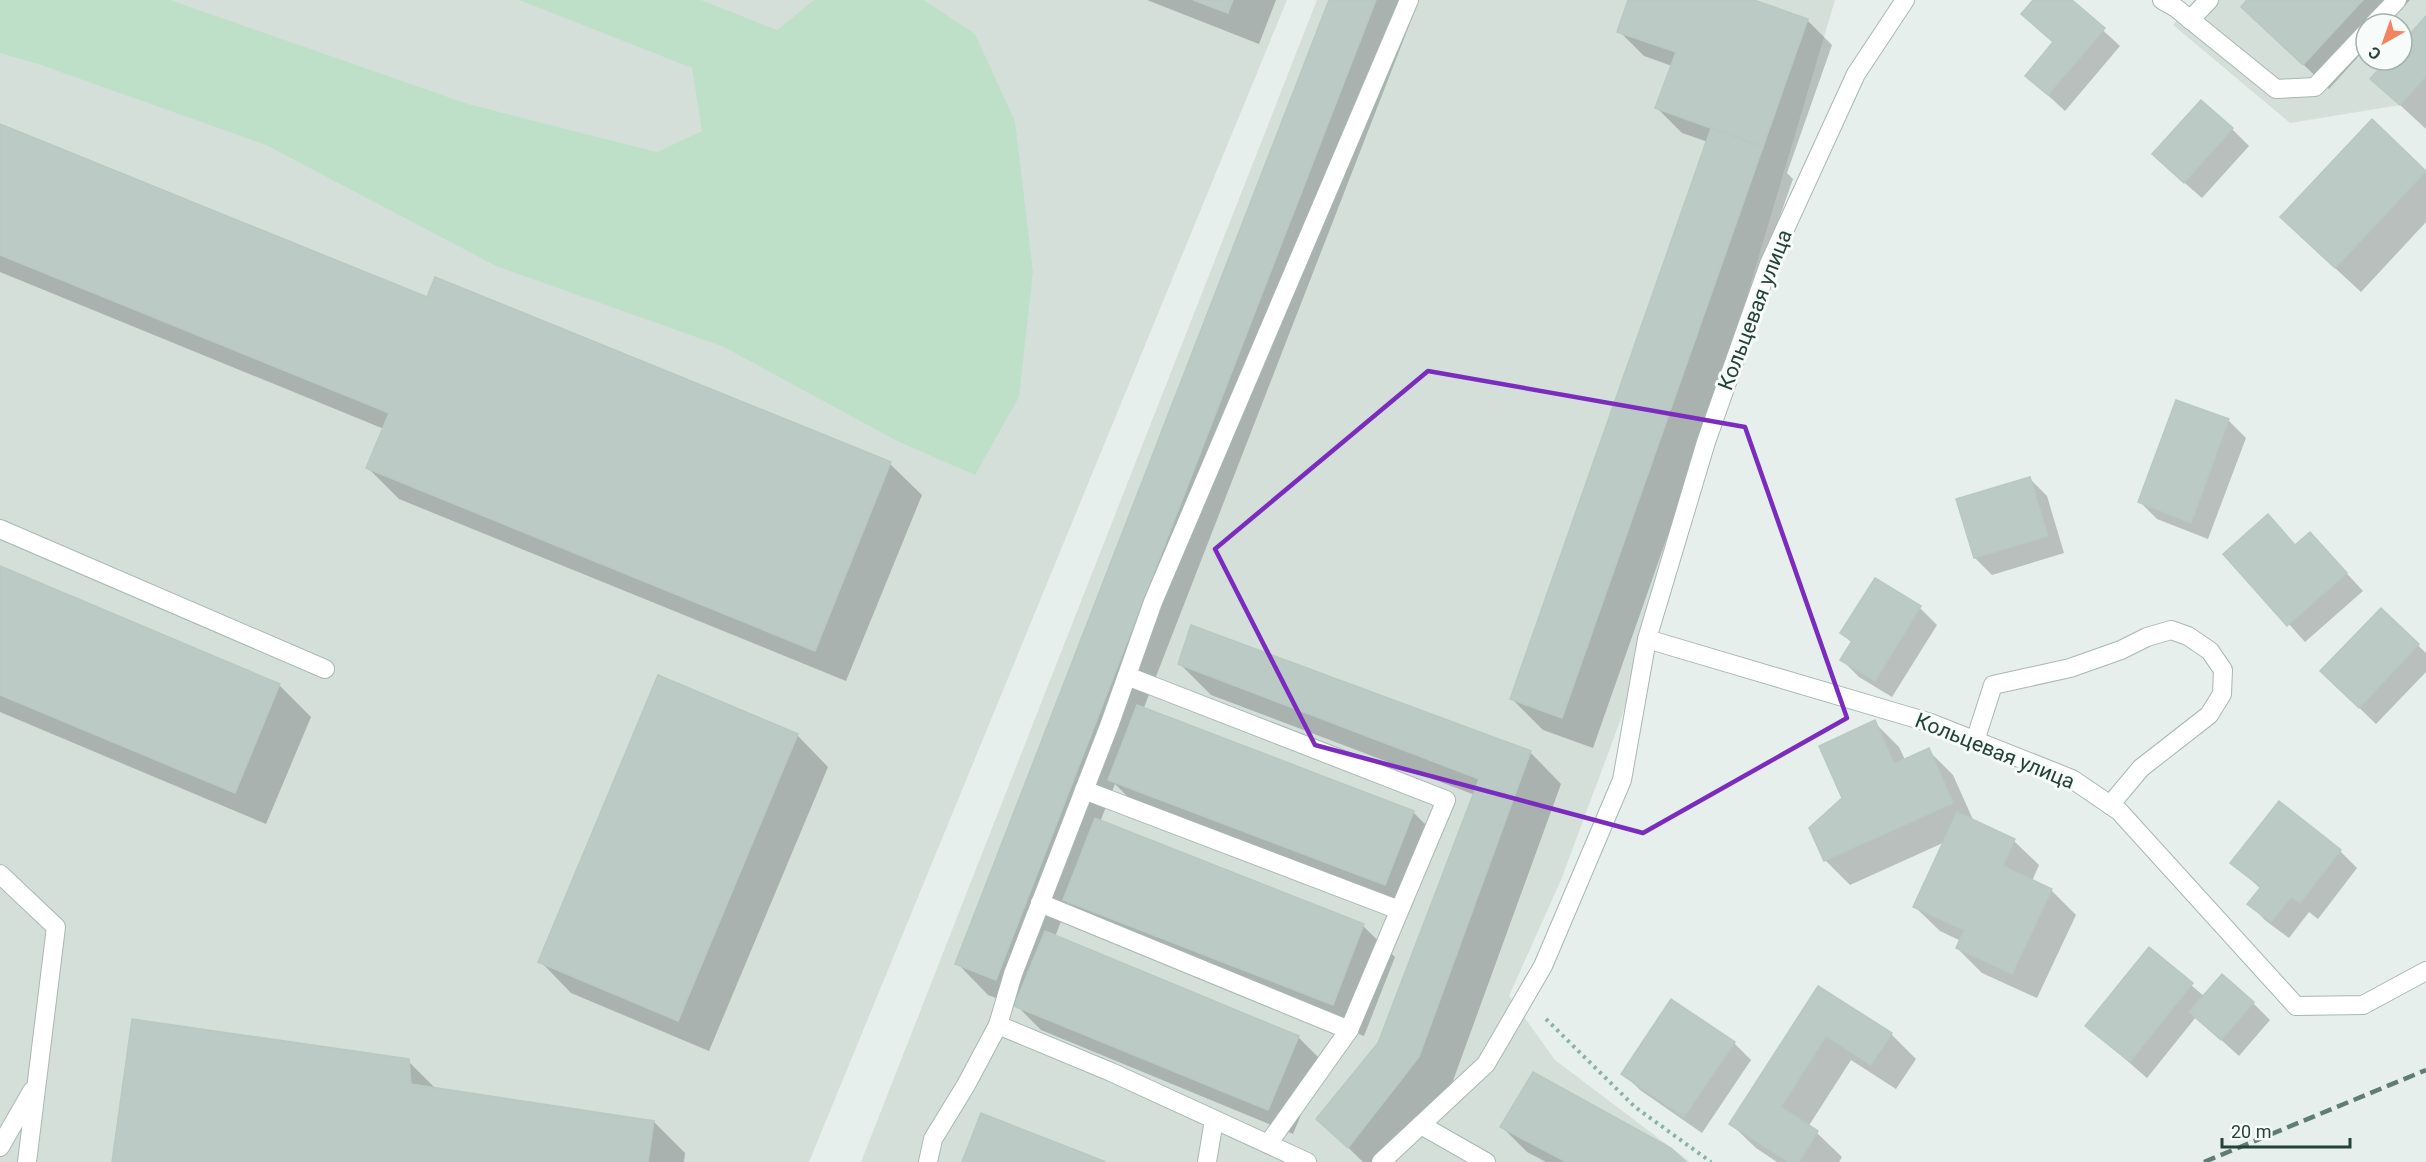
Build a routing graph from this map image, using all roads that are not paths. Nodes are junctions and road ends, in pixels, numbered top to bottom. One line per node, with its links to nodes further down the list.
1 (1409, 0): 12 (street)
2 (1905, 0): 10 (street, Кольцевая улица)
3 (2162, 0): 7 (street)
4 (2209, 0): 7 (street)
5 (2397, 0): 6 (street)
6 (2386, 12)
7 (2190, 20): 8 (street)
8 (2354, 46)
9 (0, 529): 11 (street)
10 (1647, 639): 13 (street, Кольцевая улица); 24 (street, Кольцевая улица)
11 (325, 669)
12 (1127, 676): 14 (street); 18 (street)
13 (1976, 741): 15 (street, Кольцевая улица); 15 (street)
14 (1084, 790): 17 (street); 18 (street)
15 (2110, 805): 19 (street, Кольцевая улица)
16 (0, 874): 22 (street)
17 (1040, 903): 20 (street); 21 (street)
18 (1399, 910): 21 (street)
19 (2426, 971)
20 (999, 1025): 23 (street); 28 (street)
21 (1349, 1030): 25 (street)
22 (36, 1084): 26 (street); 27 (street)
23 (1214, 1120): 25 (street); 29 (street)
24 (1421, 1125): 31 (street, Кольцевая улица); 32 (street)
25 (1268, 1144): 30 (street)
26 (0, 1147)
27 (27, 1162)
28 (928, 1162)
29 (1207, 1162)
30 (1306, 1162)
31 (1381, 1162)
32 (1486, 1162)

